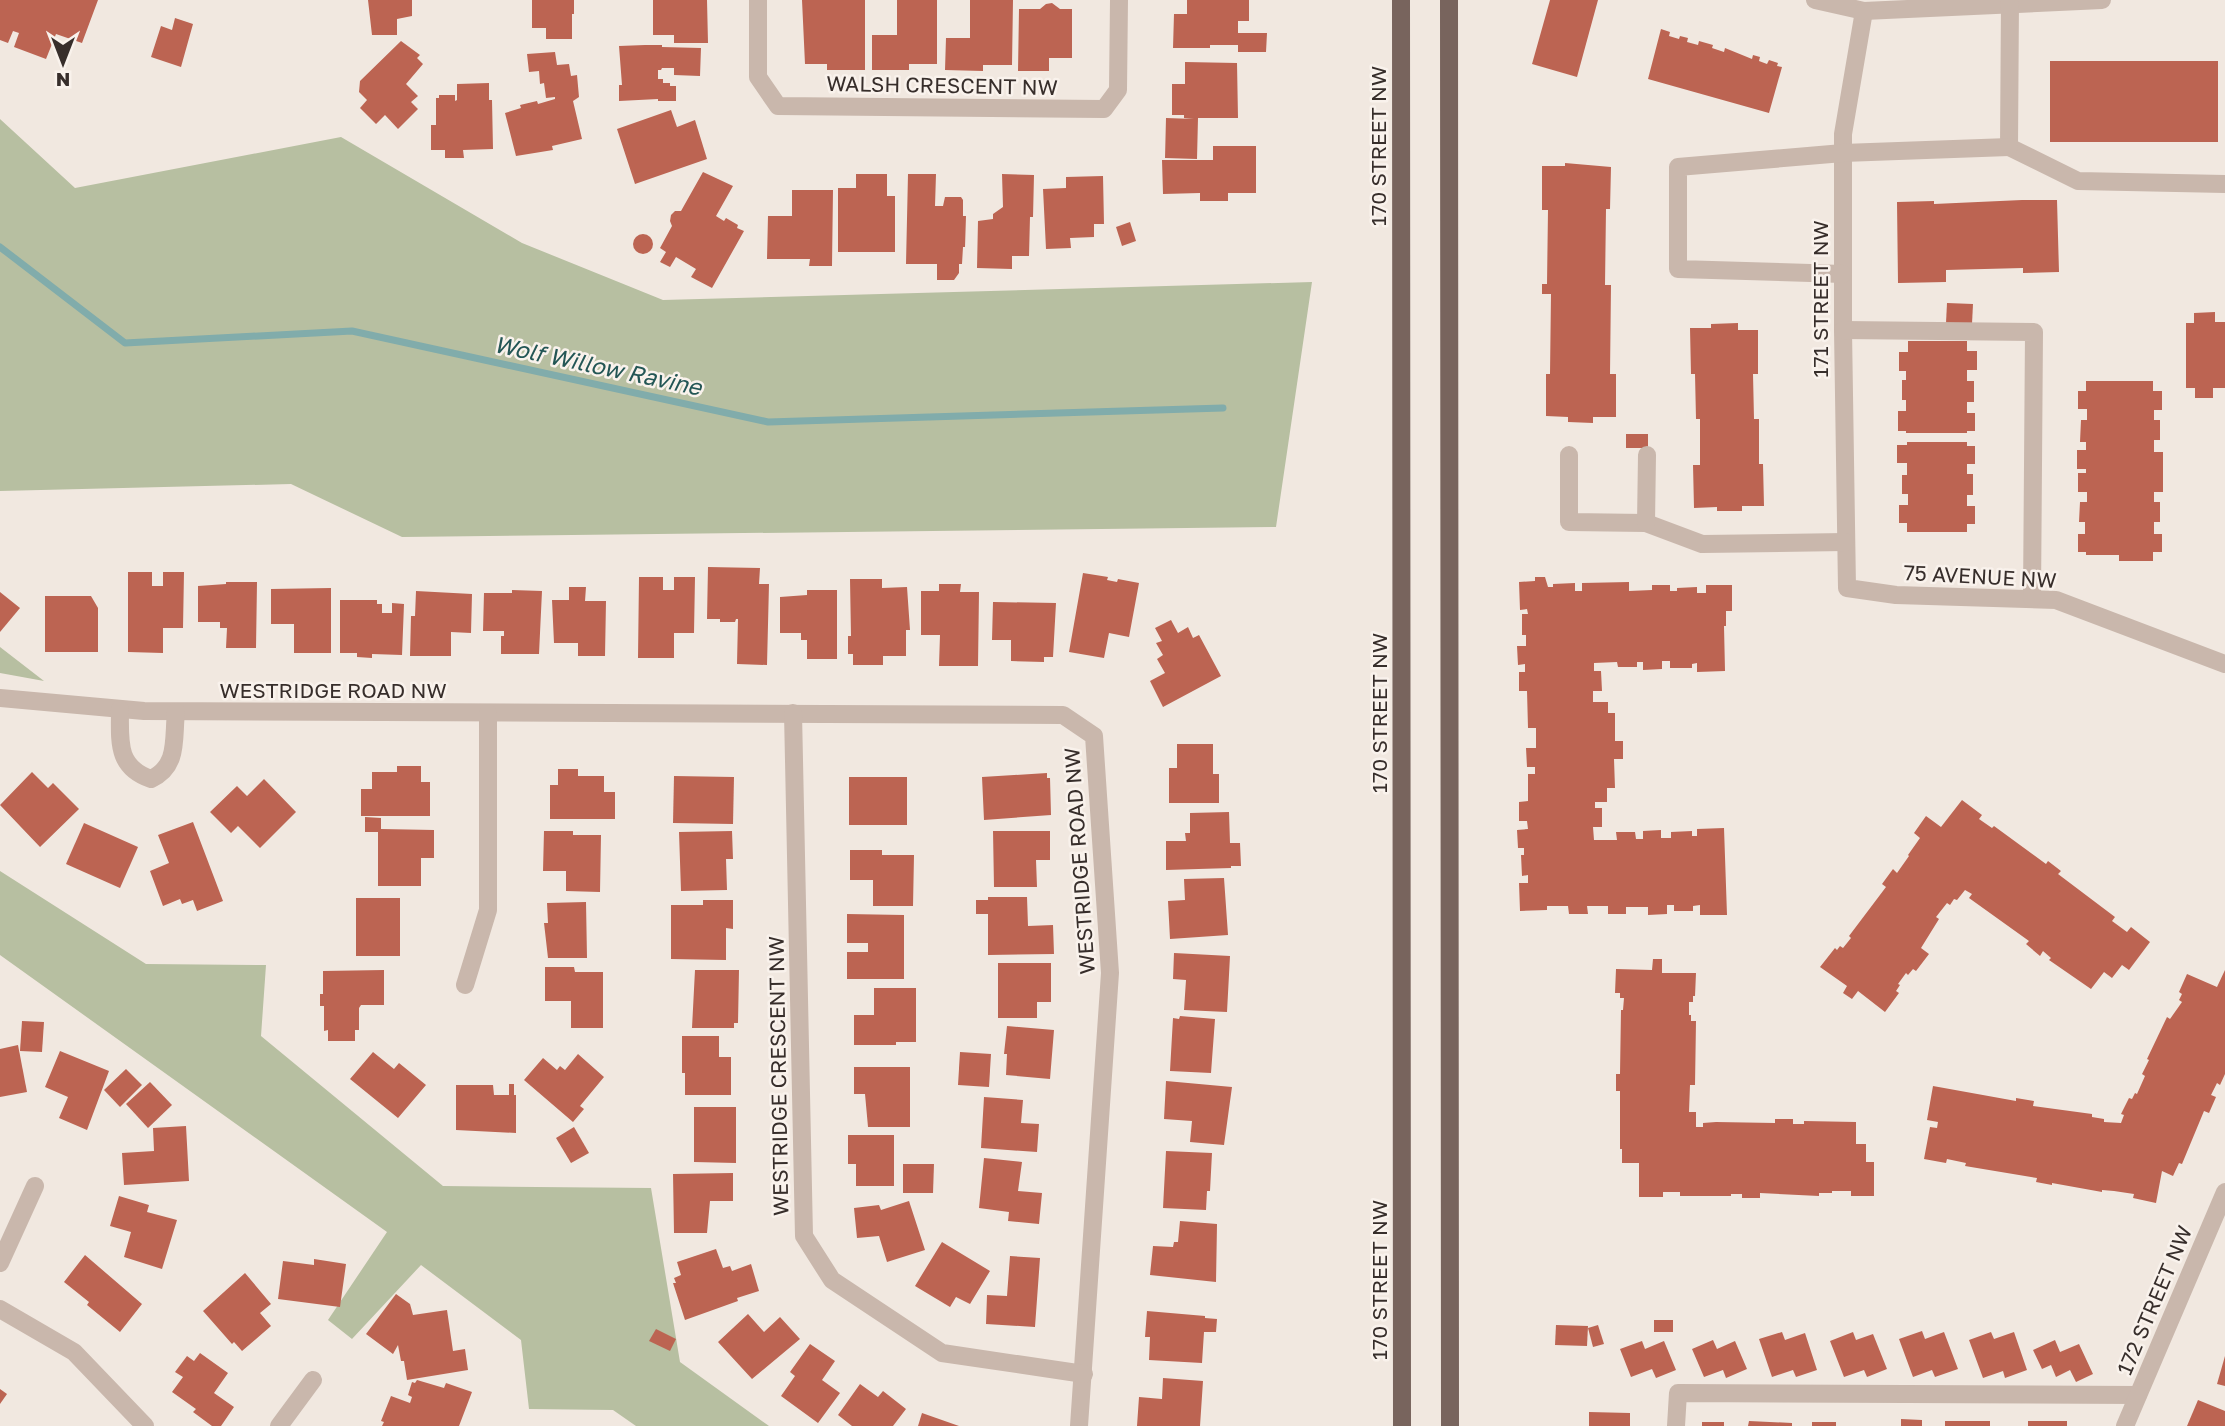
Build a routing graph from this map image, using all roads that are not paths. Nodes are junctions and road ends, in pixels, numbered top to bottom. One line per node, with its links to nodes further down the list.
1 (758, 0): 2 (street, WALSH CRESCENT NW)
2 (1119, 0)
3 (1401, 0): 38 (main road, 170 STREET NW)
4 (1449, 0): 39 (main road)
5 (1815, 0): 8 (street)
6 (2102, 0): 7 (street)
7 (2010, 1): 8 (street); 9 (street)
8 (1864, 11): 10 (street, 171 STREET NW)
9 (2009, 147): 10 (street); 11 (street)
10 (1843, 153): 12 (street, 171 STREET NW); 12 (street)
11 (2225, 184)
12 (1843, 274): 13 (street, 171 STREET NW)
13 (1843, 330): 17 (street, 171 STREET NW); 19 (street)
14 (1569, 455): 16 (street)
15 (1647, 455): 16 (street)
16 (1646, 523): 17 (street)
17 (1845, 542): 18 (street, 171 STREET NW)
18 (1847, 588): 19 (street, 75 AVENUE NW)
19 (2032, 598): 20 (street, 75 AVENUE NW)
20 (2225, 664)
21 (0, 698): 22 (street, WESTRIDGE ROAD NW)
22 (120, 709): 23 (street, WESTRIDGE ROAD NW); 23 (street)
23 (176, 712): 24 (street, WESTRIDGE ROAD NW)
24 (488, 713): 25 (street, WESTRIDGE ROAD NW); 26 (street)
25 (793, 713): 32 (street, WESTRIDGE CRESCENT NW); 32 (street, WESTRIDGE ROAD NW)
26 (465, 985)
27 (35, 1186): 30 (street)
28 (2225, 1192): 29 (street, 172 STREET NW)
29 (2218, 1226): 34 (street, 172 STREET NW)
30 (0, 1263)
31 (0, 1309): 35 (street)
32 (1084, 1374): 37 (street, WESTRIDGE ROAD NW)
33 (313, 1380): 36 (street)
34 (2137, 1395): 40 (street); 41 (street, 172 STREET NW)
35 (145, 1426)
36 (279, 1426)
37 (1079, 1426)
38 (1402, 1426)
39 (1450, 1426)
40 (1676, 1426)
41 (2125, 1426)

